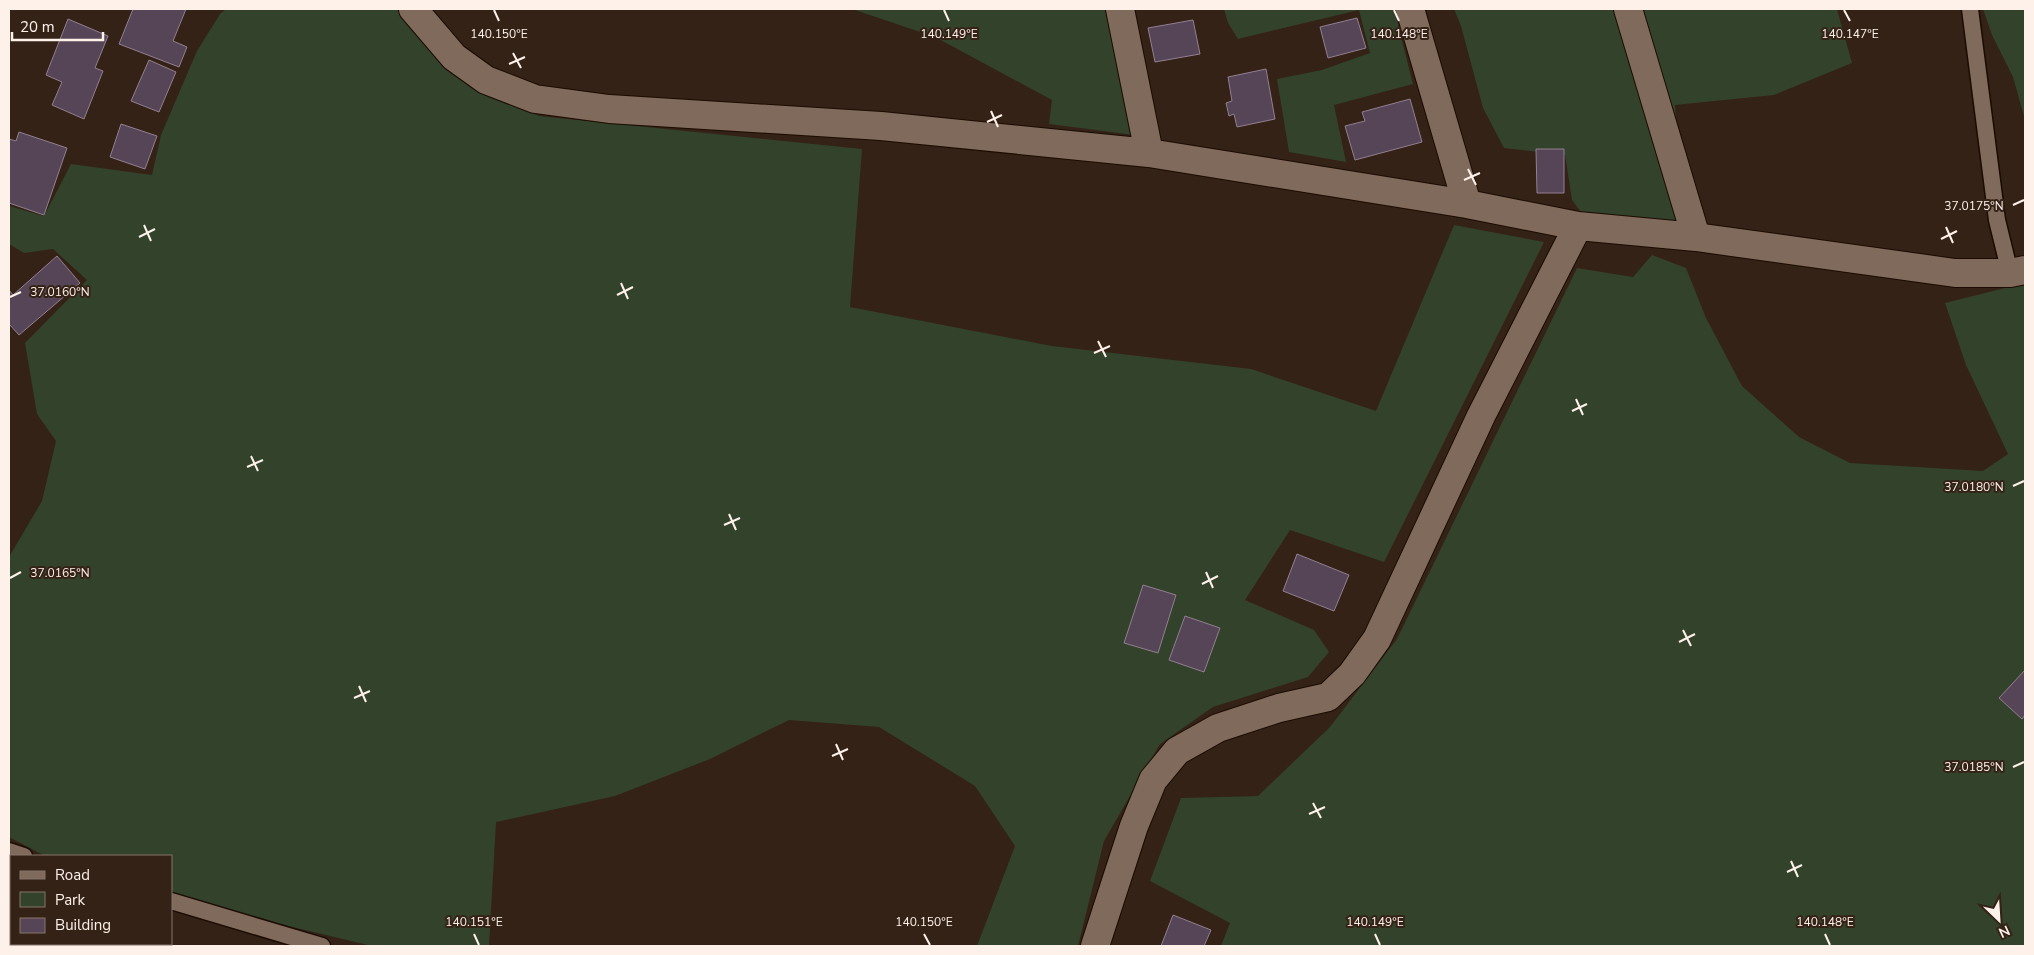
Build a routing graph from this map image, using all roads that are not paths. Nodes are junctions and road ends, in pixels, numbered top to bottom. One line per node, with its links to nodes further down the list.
1 (413, 9): 6 (street)
2 (1120, 9): 6 (street)
3 (1410, 9): 7 (street)
4 (1628, 9): 9 (street)
5 (1970, 9): 10 (lane)
6 (1150, 152): 7 (street)
7 (1467, 204): 8 (street)
8 (1578, 226): 9 (street); 15 (street)
9 (1696, 237): 10 (street)
10 (2018, 271)
11 (9, 851): 12 (lane)
12 (21, 855)
13 (172, 901): 14 (lane)
14 (322, 946)
15 (1095, 946)

